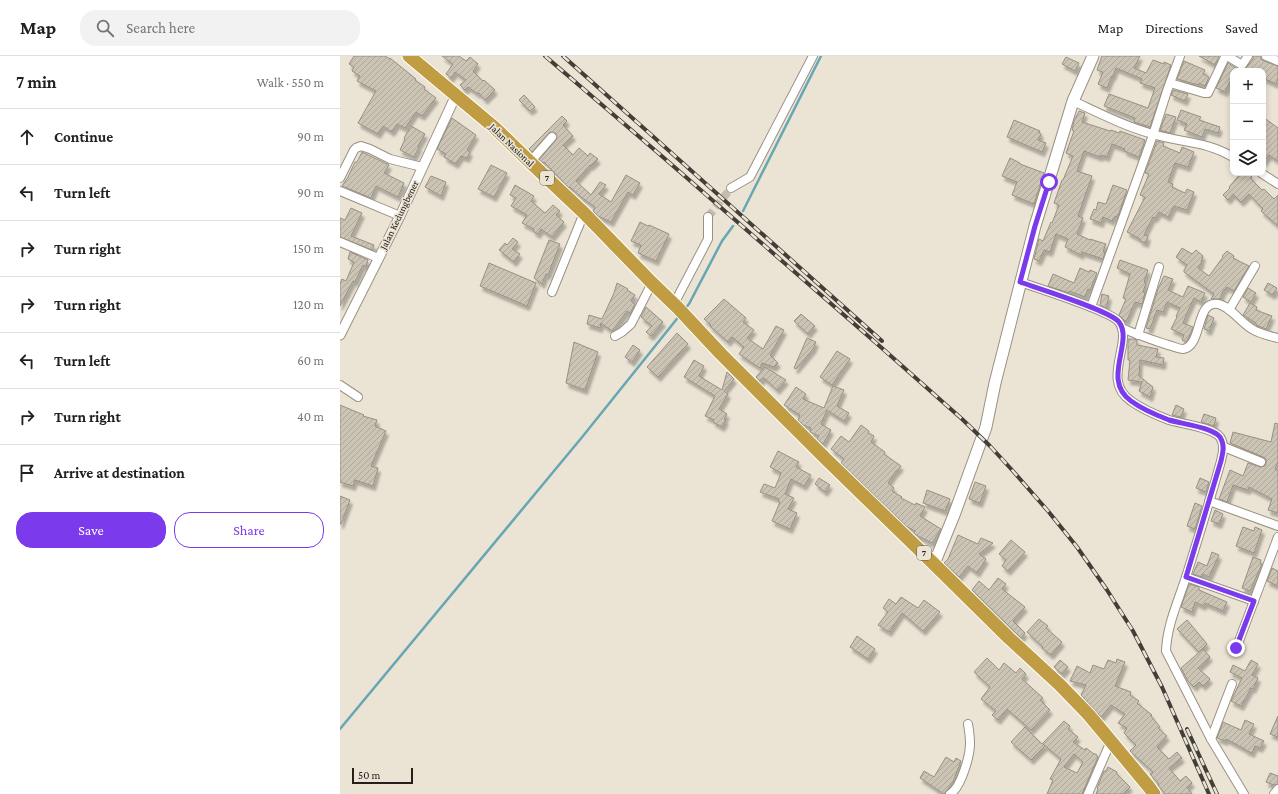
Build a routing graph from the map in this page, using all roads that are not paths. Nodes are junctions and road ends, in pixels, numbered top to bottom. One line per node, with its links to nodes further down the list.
1 (409, 56): 9 (highway, Jalan Nasional / 7)
2 (813, 56): 19 (street)
3 (1093, 56): 10 (main road)
4 (1180, 56): 8 (street)
5 (1248, 56): 8 (street)
6 (1266, 56): 7 (street)
7 (1278, 61)
8 (1170, 83): 11 (street)
9 (456, 94): 14 (highway, Jalan Nasional / 7); 15 (street, Jalan Kedungbener)
10 (1074, 101): 11 (street); 28 (main road)
11 (1153, 135): 13 (street); 32 (street)
12 (552, 137): 14 (street)
13 (1230, 156)
14 (530, 162): 21 (highway, Jalan Nasional / 7)
15 (422, 167): 17 (street); 22 (street, Jalan Kedungbener)
16 (1266, 176): 18 (street)
17 (340, 178)
18 (1278, 184)
19 (731, 188)
20 (340, 191): 22 (street)
21 (584, 213): 29 (highway, Jalan Nasional / 7); 30 (street)
22 (400, 216): 25 (street, Jalan Kedungbener)
23 (708, 217): 31 (street)
24 (340, 242): 25 (street)
25 (378, 258): 35 (street, Jalan Kedungbener)
26 (1256, 266): 33 (street)
27 (1159, 267): 36 (street)
28 (1020, 282): 32 (street); 46 (main road)
29 (652, 283): 31 (highway, Jalan Nasional / 7); 37 (street)
30 (552, 292)
31 (676, 306): 46 (highway, 7)
32 (1091, 307): 34 (street)
33 (1229, 310): 36 (street); 38 (street)
34 (1122, 328): 36 (street); 41 (street)
35 (341, 331)
36 (1138, 335)
37 (614, 336)
38 (1278, 338)
39 (340, 385): 40 (street)
40 (358, 397)
41 (1224, 447): 42 (street); 43 (street)
42 (1261, 462)
43 (1209, 501): 44 (street); 47 (street)
44 (1278, 526)
45 (1278, 537): 48 (street)
46 (934, 564): 53 (highway, 7)
47 (1186, 577): 48 (street); 52 (street)
48 (1254, 601): 49 (street)
49 (1236, 648)
50 (1232, 684): 52 (street)
51 (968, 724): 55 (street)
52 (1211, 739): 58 (street)
53 (1111, 741): 56 (street); 57 (highway, 7)
54 (1278, 789): 59 (street)
55 (950, 794)
56 (1088, 794)
57 (1154, 794)
58 (1244, 794)
59 (1274, 794)

